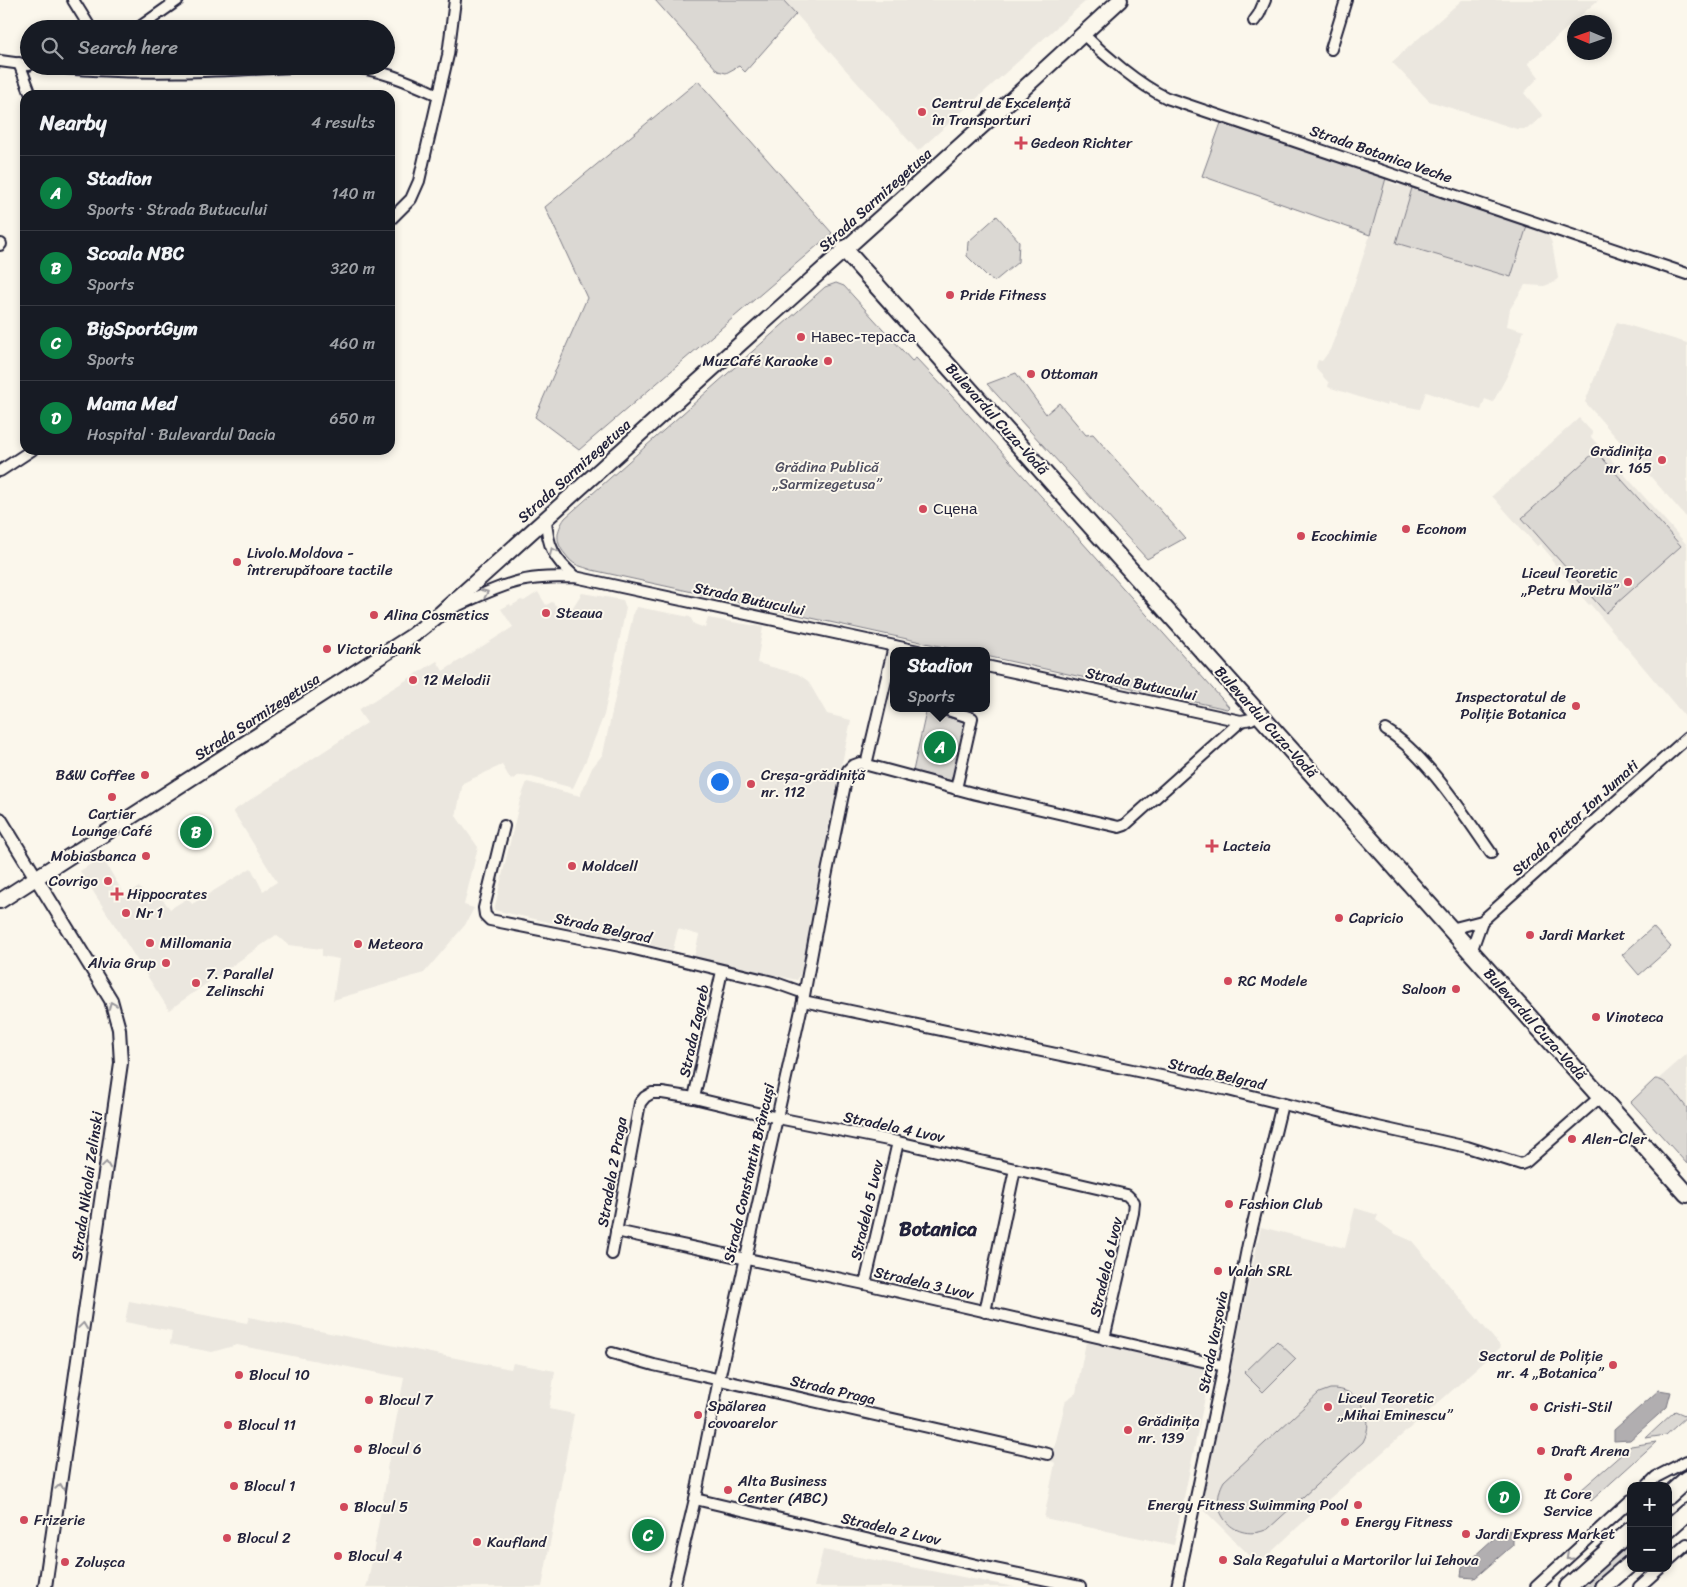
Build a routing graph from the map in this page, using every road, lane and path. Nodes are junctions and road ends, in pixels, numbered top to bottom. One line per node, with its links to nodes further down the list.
1 (73, 0): 7 (street)
2 (178, 0): 8 (street)
3 (455, 0): 17 (street)
4 (1120, 0): 10 (main road, Strada Sarmizegetusa)
5 (1265, 0): 9 (street)
6 (1346, 0): 11 (street)
7 (85, 20)
8 (150, 20)
9 (1254, 21)
10 (1082, 33): 19 (main road, Strada Sarmizegetusa); 20 (street, Strada Botanica Veche)
11 (1331, 49)
12 (0, 61): 13 (street)
13 (20, 64)
14 (26, 75): 16 (street)
15 (391, 75): 17 (street)
16 (30, 90)
17 (438, 95): 18 (street)
18 (395, 215)
19 (844, 249): 23 (main road, Strada Sarmizegetusa); 31 (main road, Bulevardul Cuza-Vodă)
20 (1687, 274)
21 (24, 455): 22 (street)
22 (0, 471)
23 (546, 518): 24 (street, one-way to 23); 25 (main road, Strada Sarmizegetusa)
24 (574, 577): 25 (street, Strada Butucului, one-way to 24); 26 (street, Strada Butucului)
25 (441, 613): 40 (main road, Strada Sarmizegetusa)
26 (894, 646): 27 (street, Strada Butucului)
27 (899, 647)
28 (890, 663): 35 (street)
29 (990, 667): 32 (street, Strada Butucului)
30 (954, 712): 36 (street)
31 (1259, 714): 32 (street); 43 (main road, Bulevardul Cuza-Vodă)
32 (1241, 721): 36 (street)
33 (1386, 730): 39 (street)
34 (1687, 738): 42 (street, Strada Pictor Ion Jumati)
35 (866, 765): 36 (street); 46 (street, Strada Constantin Brâncuși)
36 (956, 789)
37 (0, 819): 40 (street, Strada Nikolai Zelinski)
38 (504, 826): 45 (street, Strada Belgrad)
39 (1492, 853)
40 (35, 878): 41 (main road, Strada Sarmizegetusa); 79 (street, Strada Nikolai Zelinski, one-way to 40)
41 (0, 901)
42 (1482, 921): 43 (street, Strada Pictor Ion Jumati); 44 (street)
43 (1451, 929): 44 (main road, Bulevardul Cuza-Vodă)
44 (1472, 952): 48 (main road, Bulevardul Cuza-Vodă)
45 (722, 971): 46 (street, Strada Belgrad); 49 (street, Strada Zagreb)
46 (804, 997): 50 (street, Strada Belgrad); 51 (street, Strada Constantin Brâncuși)
47 (645, 1097): 49 (street, Stradela 4 Lvov); 56 (street, Stradela 2 Praga)
48 (1600, 1097): 50 (street, Strada Belgrad); 54 (main road, Bulevardul Cuza-Vodă)
49 (694, 1098): 51 (street, Stradela 4 Lvov)
50 (1282, 1104): 63 (street, Strada Varșovia)
51 (778, 1118): 52 (street, Stradela 4 Lvov); 58 (street, Strada Constantin Brâncuși)
52 (898, 1142): 53 (street, Stradela 4 Lvov); 59 (street, Stradela 5 Lvov)
53 (1015, 1169): 55 (street, Stradela 4 Lvov); 60 (street)
54 (1687, 1194)
55 (1134, 1202): 61 (street, Stradela 6 Lvov)
56 (616, 1231): 57 (street, Stradela 2 Praga); 58 (street, Stradela 3 Lvov)
57 (612, 1254)
58 (745, 1259): 59 (street, Stradela 3 Lvov); 64 (street, Strada Constantin Brâncuși)
59 (865, 1284): 60 (street, Stradela 3 Lvov)
60 (985, 1312): 61 (street, Stradela 3 Lvov)
61 (1104, 1339): 63 (street, Stradela 3 Lvov)
62 (612, 1353): 64 (street, Strada Praga)
63 (1224, 1366): 82 (street, Strada Varșovia)
64 (719, 1379): 65 (street, Strada Praga); 70 (street, Strada Constantin Brâncuși)
65 (1048, 1454)
66 (1687, 1461): 68 (street)
67 (1687, 1479): 69 (main road)
68 (1651, 1482)
69 (1672, 1492)
70 (695, 1499): 80 (street, Strada Constantin Brâncuși); 81 (street, Stradela 2 Lvov)
71 (1627, 1504): 83 (street, one-way to 83)
72 (1687, 1512): 73 (main road)
73 (1670, 1527)
74 (1627, 1534): 84 (main road)
75 (1687, 1544): 76 (street)
76 (1672, 1557)
77 (1627, 1566): 85 (main road)
78 (1656, 1572): 86 (street)
79 (45, 1587)
80 (674, 1587)
81 (1080, 1587)
82 (1177, 1587)
83 (1536, 1587)
84 (1568, 1587)
85 (1604, 1587)
86 (1640, 1587)

